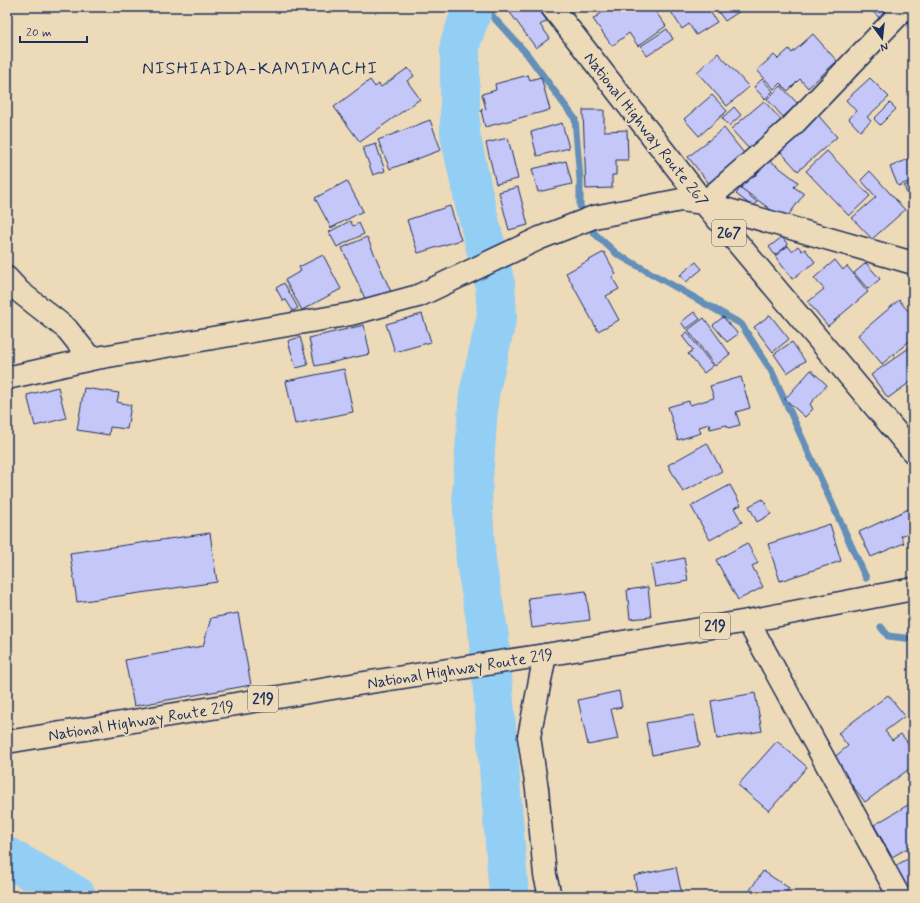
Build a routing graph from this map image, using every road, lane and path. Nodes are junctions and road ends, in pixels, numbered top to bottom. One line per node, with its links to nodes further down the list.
1 (552, 7): 3 (main road, National Highway Route 267 / 267)
2 (906, 7): 3 (main road)
3 (704, 203): 4 (main road); 6 (main road); 8 (main road, National Highway Route 267 / 267)
4 (913, 263)
5 (7, 278): 6 (main road)
6 (91, 359): 7 (main road)
7 (7, 378)
8 (913, 452)
9 (913, 589): 10 (main road, National Highway Route 219 / 219)
10 (748, 621): 11 (main road, National Highway Route 219 / 219); 14 (main road)
11 (545, 655): 12 (main road, National Highway Route 219 / 219); 13 (main road)
12 (7, 742)
13 (550, 896)
14 (899, 896)

